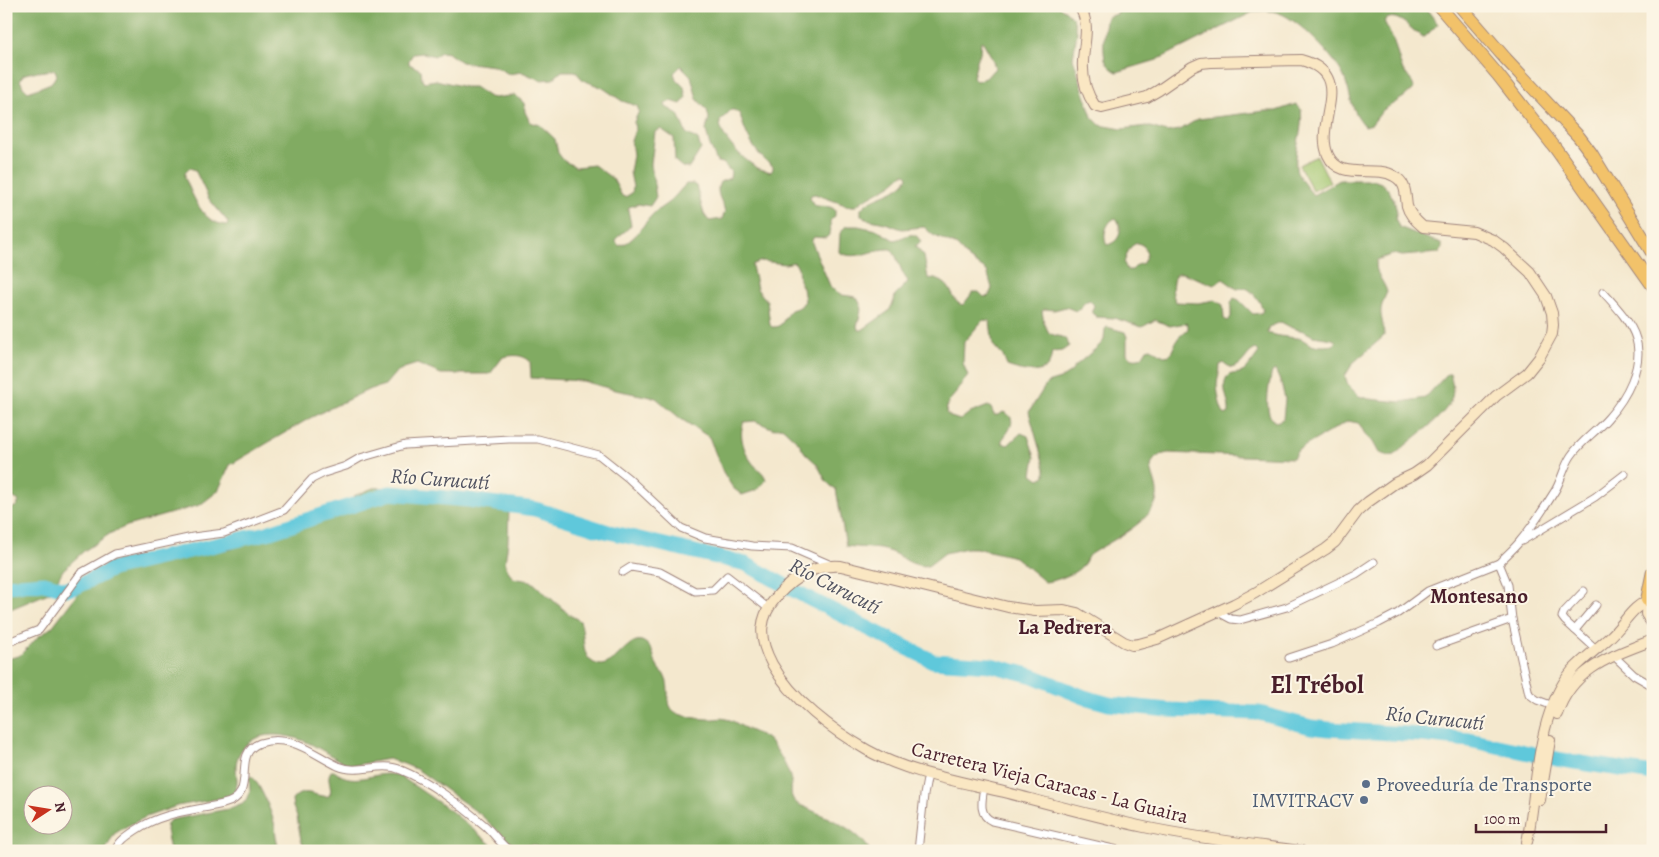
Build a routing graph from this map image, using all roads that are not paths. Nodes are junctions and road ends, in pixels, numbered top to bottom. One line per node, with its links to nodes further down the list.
1 (1079, 6): 18 (main road, Carretera Vieja Caracas - La Guaira)
2 (1439, 6): 5 (highway)
3 (1460, 6): 4 (highway)
4 (1652, 253)
5 (1653, 286)
6 (1604, 292): 8 (street)
7 (1626, 474): 8 (street)
8 (1520, 542): 10 (street)
9 (1374, 562): 18 (street)
10 (1499, 563): 19 (street); 27 (street)
11 (832, 565): 17 (main road, Carretera Vieja Caracas - La Guaira); 18 (main road, Carretera Vieja Caracas - La Guaira); 23 (street)
12 (1653, 571): 15 (highway)
13 (623, 572): 17 (street)
14 (1584, 591): 21 (street)
15 (1650, 599): 20 (main road); 25 (main road)
16 (1596, 606): 21 (street)
17 (768, 608): 30 (main road, Carretera Vieja Caracas - La Guaira)
18 (1218, 612)
19 (1512, 619): 24 (street); 29 (street)
20 (1653, 625)
21 (1576, 630): 25 (street)
22 (1653, 640): 26 (main road)
23 (6, 643)
24 (1436, 646)
25 (1596, 649): 29 (main road)
26 (1612, 655): 28 (street); 29 (main road)
27 (1289, 658)
28 (1653, 686)
29 (1556, 707): 33 (main road)
30 (928, 774): 31 (main road, Carretera Vieja Caracas - La Guaira); 36 (street)
31 (984, 787): 32 (main road, Carretera Vieja Caracas - La Guaira); 37 (street)
32 (1248, 847): 38 (main road, Carretera Vieja Caracas - La Guaira)
33 (1527, 848)
34 (115, 851): 35 (street)
35 (510, 851)
36 (918, 851)
37 (1122, 851)
38 (1301, 851)

